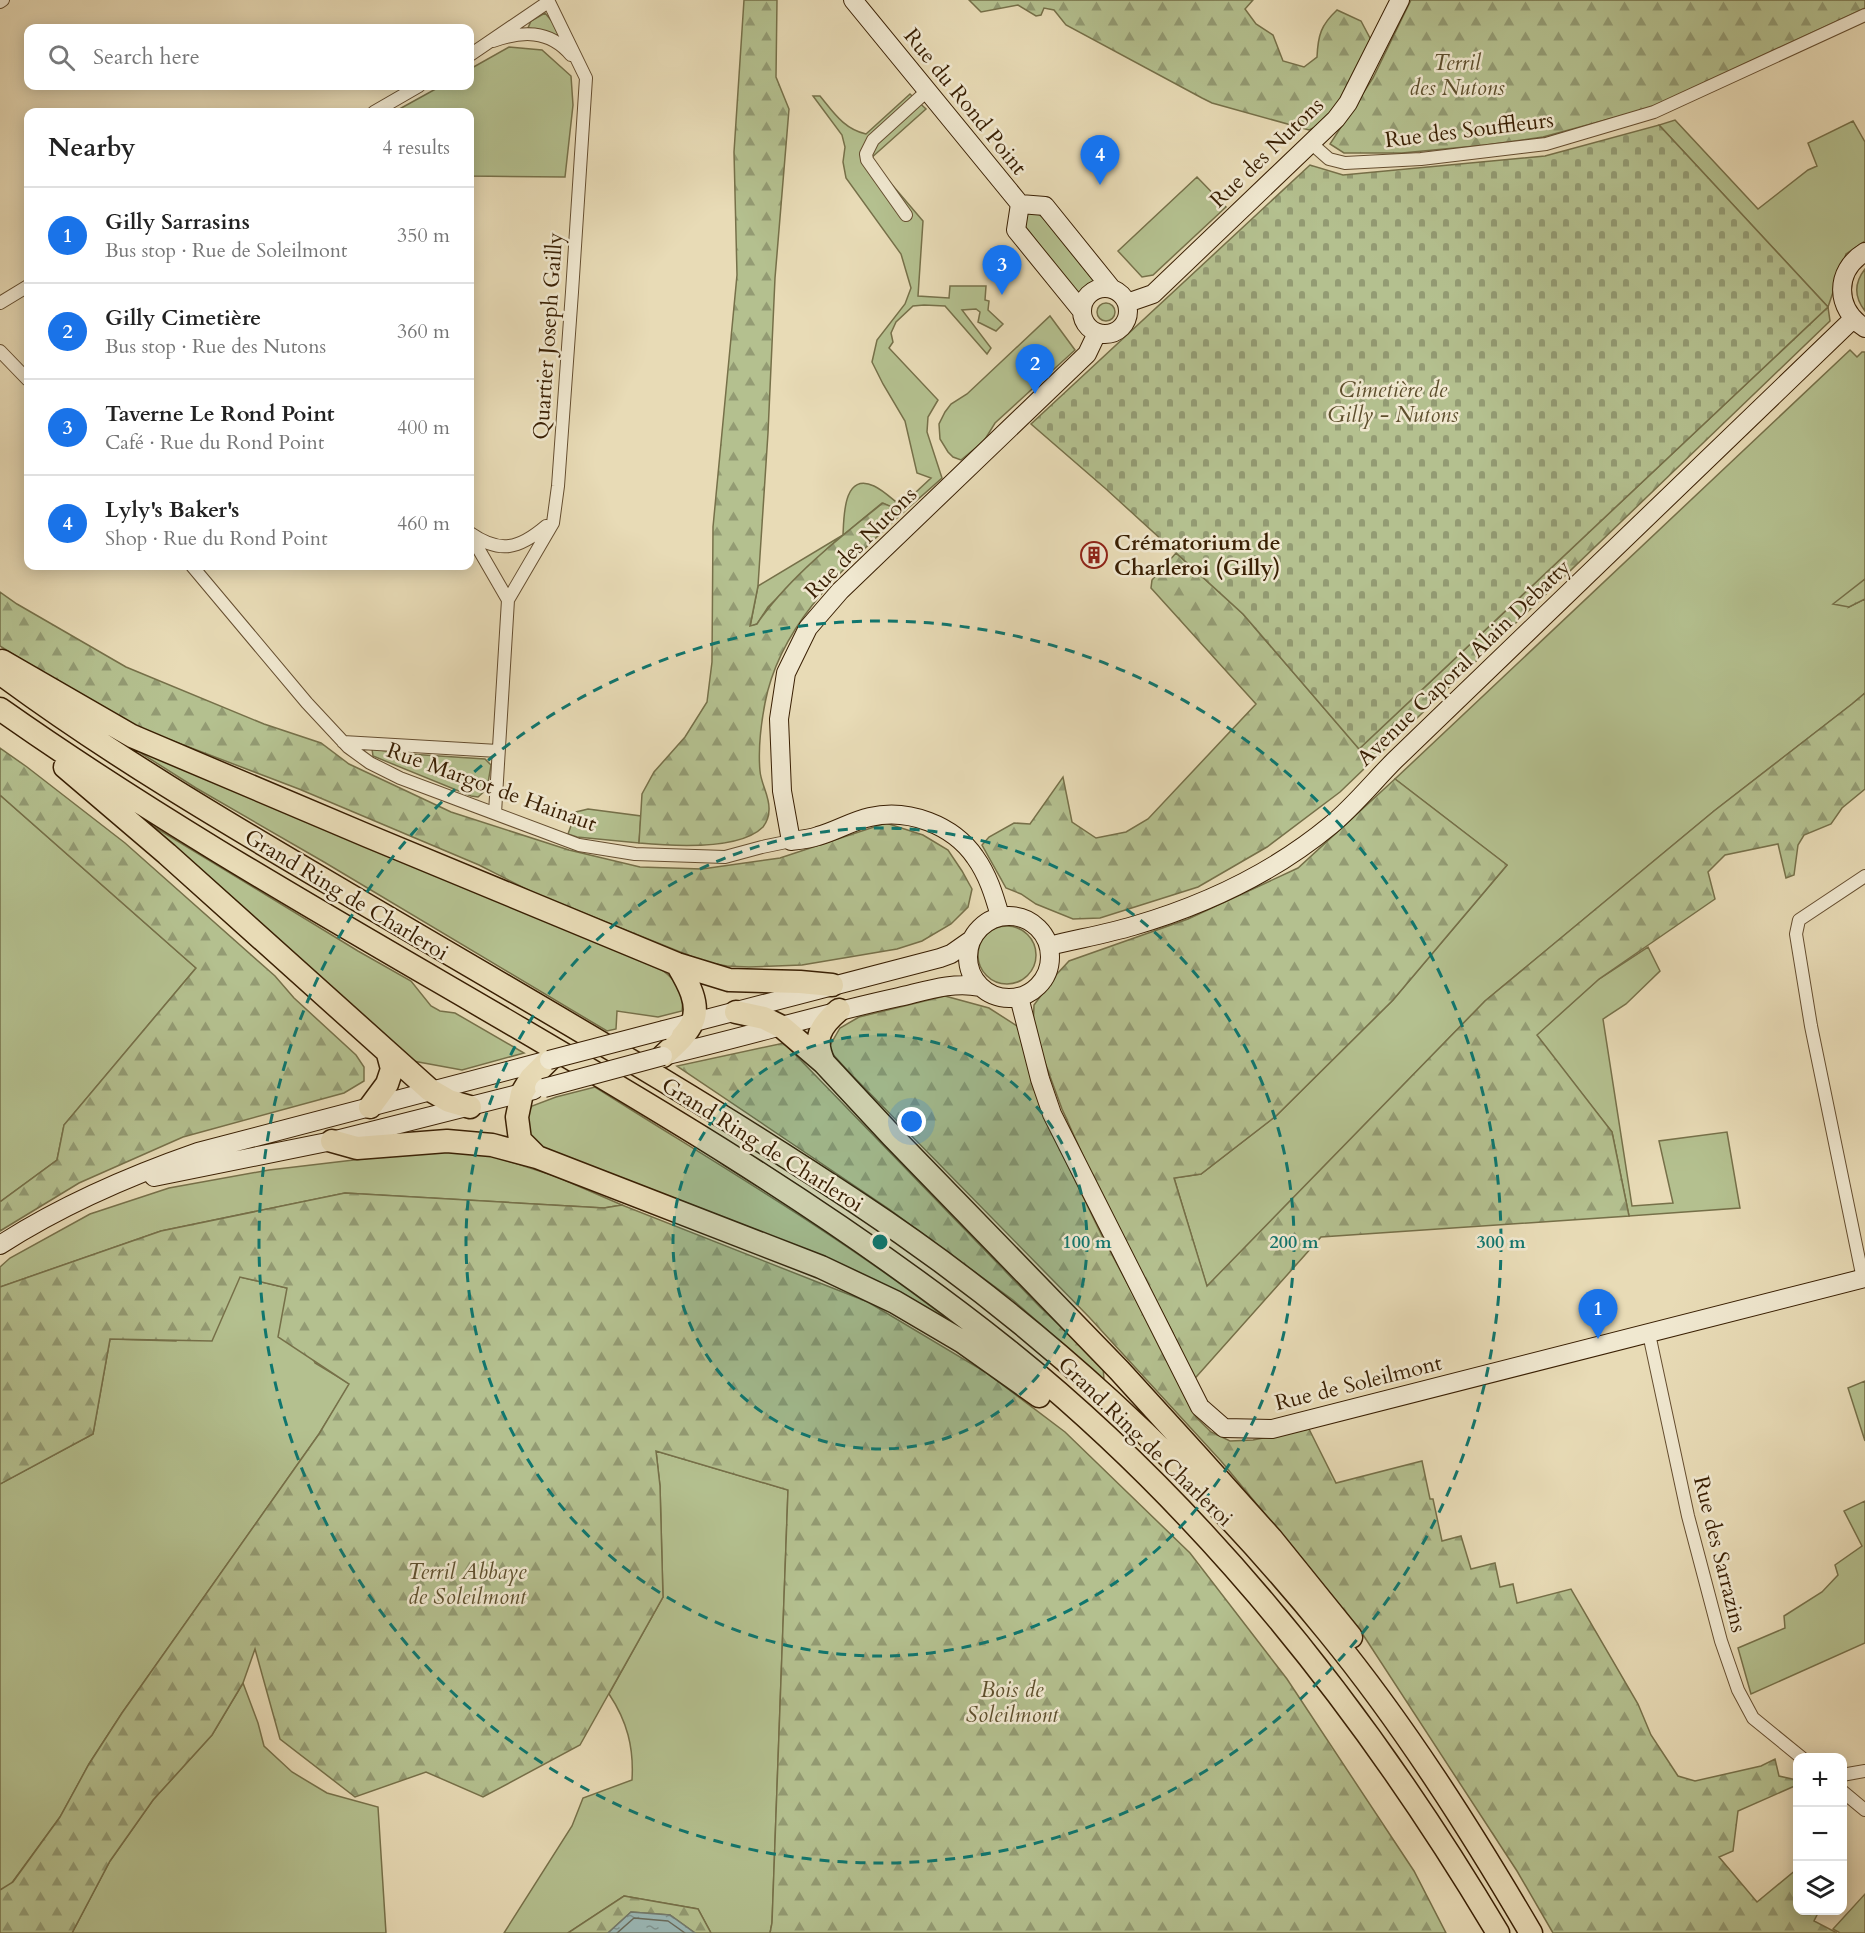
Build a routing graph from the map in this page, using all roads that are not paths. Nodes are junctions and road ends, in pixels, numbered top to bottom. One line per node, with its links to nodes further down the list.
1 (853, 0): 9 (main road, Rue du Rond Point)
2 (1400, 0): 11 (main road, Rue des Nutons)
3 (548, 1): 5 (street, Quartier Joseph Gailly); 7 (street, Quartier Joseph Gailly)
4 (1865, 15): 11 (street, Rue des Souffleurs)
5 (493, 40): 6 (street, Quartier Joseph Gailly); 7 (street, Quartier Joseph Gailly)
6 (474, 52)
7 (579, 65): 24 (street, Quartier Joseph Gailly)
8 (411, 90): 10 (street)
9 (927, 91): 12 (main road, Rue du Rond Point); 13 (street)
10 (381, 108)
11 (1312, 144): 18 (main road, Rue des Nutons)
12 (1020, 204): 16 (main road, Rue du Rond Point); 19 (main road, Rue du Rond Point)
13 (906, 215)
14 (1865, 252): 20 (main road)
15 (24, 288): 17 (street)
16 (1112, 289): 18 (main road); 19 (main road)
17 (0, 303)
18 (1127, 303): 21 (main road)
19 (1081, 310): 21 (main road)
20 (1859, 324): 40 (main road, Avenue Caporal Alain Debatty)
21 (1097, 333): 36 (main road, Rue des Nutons)
22 (0, 351): 23 (street)
23 (24, 376)
24 (554, 518): 25 (street); 28 (street, Quartier Joseph Gailly)
25 (474, 535)
26 (474, 540): 28 (street)
27 (195, 570): 33 (street, Rue Margot de Hainaut)
28 (508, 600): 34 (street, Quartier Joseph Gailly)
29 (0, 659): 41 (highway)
30 (0, 673): 64 (highway, Grand Ring de Charleroi)
31 (0, 709): 32 (highway, Grand Ring de Charleroi)
32 (44, 740): 49 (highway); 63 (highway, Grand Ring de Charleroi)
33 (343, 742): 34 (street); 35 (street, Rue Margot de Hainaut)
34 (498, 751): 35 (street, Quartier Joseph Gailly)
35 (495, 813): 36 (street, Rue Margot de Hainaut)
36 (791, 841): 38 (main road)
37 (1865, 876): 61 (street)
38 (1000, 916): 39 (main road); 40 (main road)
39 (970, 940): 42 (main road); 43 (main road)
40 (1049, 946): 44 (main road)
41 (677, 964): 42 (highway); 48 (highway)
42 (832, 985): 46 (main road)
43 (980, 987): 44 (main road); 45 (main road)
44 (1019, 997): 62 (main road, Rue de Soleilmont)
45 (839, 1010): 47 (main road); 52 (highway)
46 (736, 1012): 47 (highway); 48 (main road)
47 (782, 1027): 48 (main road); 52 (highway)
48 (683, 1035): 50 (highway); 51 (main road, bridge)
49 (388, 1054): 54 (highway); 55 (highway)
50 (663, 1056): 53 (main road, bridge)
51 (549, 1060): 53 (highway)
52 (824, 1063): 64 (highway)
53 (528, 1082): 54 (main road); 56 (main road); 58 (highway)
54 (430, 1090): 55 (main road); 56 (highway)
55 (370, 1107): 59 (main road)
56 (470, 1107): 57 (main road)
57 (332, 1142): 58 (highway); 59 (main road)
58 (537, 1157): 63 (highway)
59 (117, 1184): 60 (main road)
60 (0, 1245)
61 (1864, 1278): 62 (main road, Rue de Soleilmont)
62 (1649, 1334): 65 (street, Rue des Sarrazins)
63 (1086, 1418): 70 (highway, Grand Ring de Charleroi)
64 (1393, 1718): 71 (highway, Grand Ring de Charleroi)
65 (1796, 1753)
66 (1865, 1771): 67 (street)
67 (1847, 1774)
68 (1847, 1795): 69 (street)
69 (1865, 1810)
70 (1498, 1933)
71 (1531, 1933)

